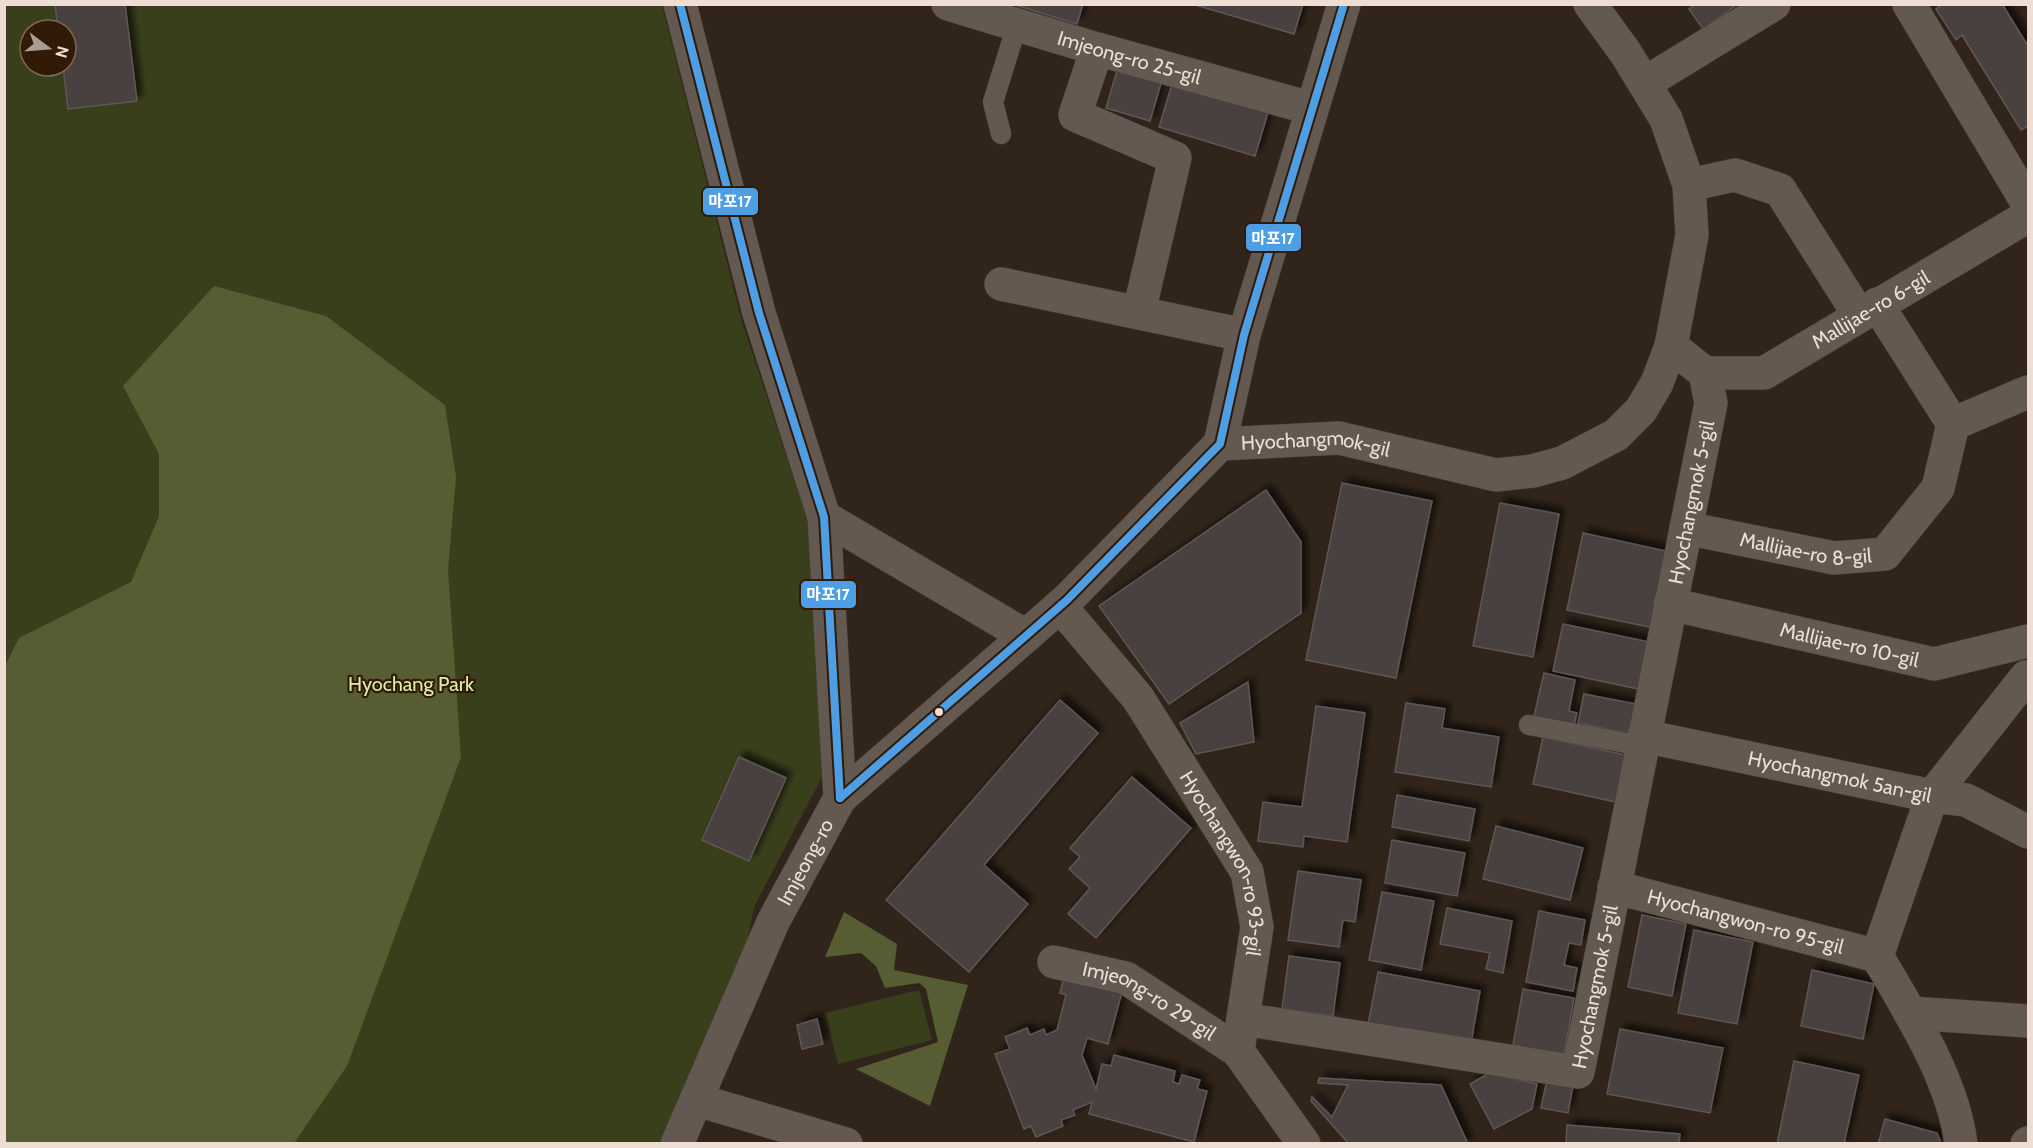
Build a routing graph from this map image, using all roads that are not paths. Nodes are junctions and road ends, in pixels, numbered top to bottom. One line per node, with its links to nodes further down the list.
1 (680, 4): 24 (street, Imjeong-ro)
2 (948, 4): 7 (street, Imjeong-ro 25-gil)
3 (1344, 4): 10 (street)
4 (1590, 4): 9 (street, Hyochangmok-gil)
5 (1774, 4): 9 (street)
6 (1910, 4): 13 (street)
7 (1017, 25): 8 (street, Imjeong-ro 25-gil); 11 (lane)
8 (1097, 49): 10 (street, Imjeong-ro 25-gil); 17 (street)
9 (1645, 83): 12 (street, Hyochangmok-gil)
10 (1310, 108): 18 (street)
11 (1001, 134)
12 (1689, 185): 16 (street); 19 (street, Hyochangmok-gil)
13 (2028, 204)
14 (2028, 216): 16 (street, Mallijae-ro 6-gil)
15 (1001, 284): 17 (street)
16 (1868, 309): 20 (street, Mallijae-ro 6-gil); 22 (street)
17 (1139, 312): 18 (street)
18 (1244, 335): 23 (street)
19 (1671, 346): 20 (street); 23 (street, Hyochangmok-gil)
20 (1705, 373): 25 (street, Hyochangmok 5-gil)
21 (2028, 392): 22 (street)
22 (1953, 424): 25 (street, Mallijae-ro 8-gil)
23 (1220, 444): 27 (street, Hyochangmok-gil)
24 (824, 517): 28 (street); 35 (street, Imjeong-ro)
25 (1686, 528): 26 (street, Hyochangmok 5-gil)
26 (1670, 604): 30 (street, Mallijae-ro 10-gil); 33 (street, Hyochangmok 5-gil)
27 (1060, 606): 28 (street, Hyochangmok-gil); 41 (street, Hyochangwon-ro 93-gil)
28 (1026, 636): 35 (street, Hyochangmok-gil)
29 (2028, 641): 30 (street, Mallijae-ro 10-gil)
30 (1934, 664): 31 (street)
31 (2027, 678): 34 (street)
32 (1529, 725): 33 (lane)
33 (1643, 741): 34 (street, Hyochangmok 5an-gil); 37 (street, Hyochangmok 5-gil)
34 (1932, 796): 36 (street, Hyochangmok 5an-gil); 38 (street)
35 (840, 798): 44 (street, Imjeong-ro)
36 (2028, 832)
37 (1614, 887): 38 (street, Hyochangwon-ro 95-gil); 41 (street, Hyochangmok 5-gil)
38 (1876, 956): 40 (street)
39 (1054, 962): 43 (street, Imjeong-ro 29-gil)
40 (1911, 1013): 42 (street); 48 (street)
41 (1243, 1019): 43 (street, Hyochangwon-ro 93-gil)
42 (2028, 1021)
43 (1238, 1051): 47 (street)
44 (697, 1100): 45 (street, Imjeong-ro); 46 (street)
45 (677, 1143)
46 (846, 1143)
47 (1304, 1143)
48 (1962, 1143)

